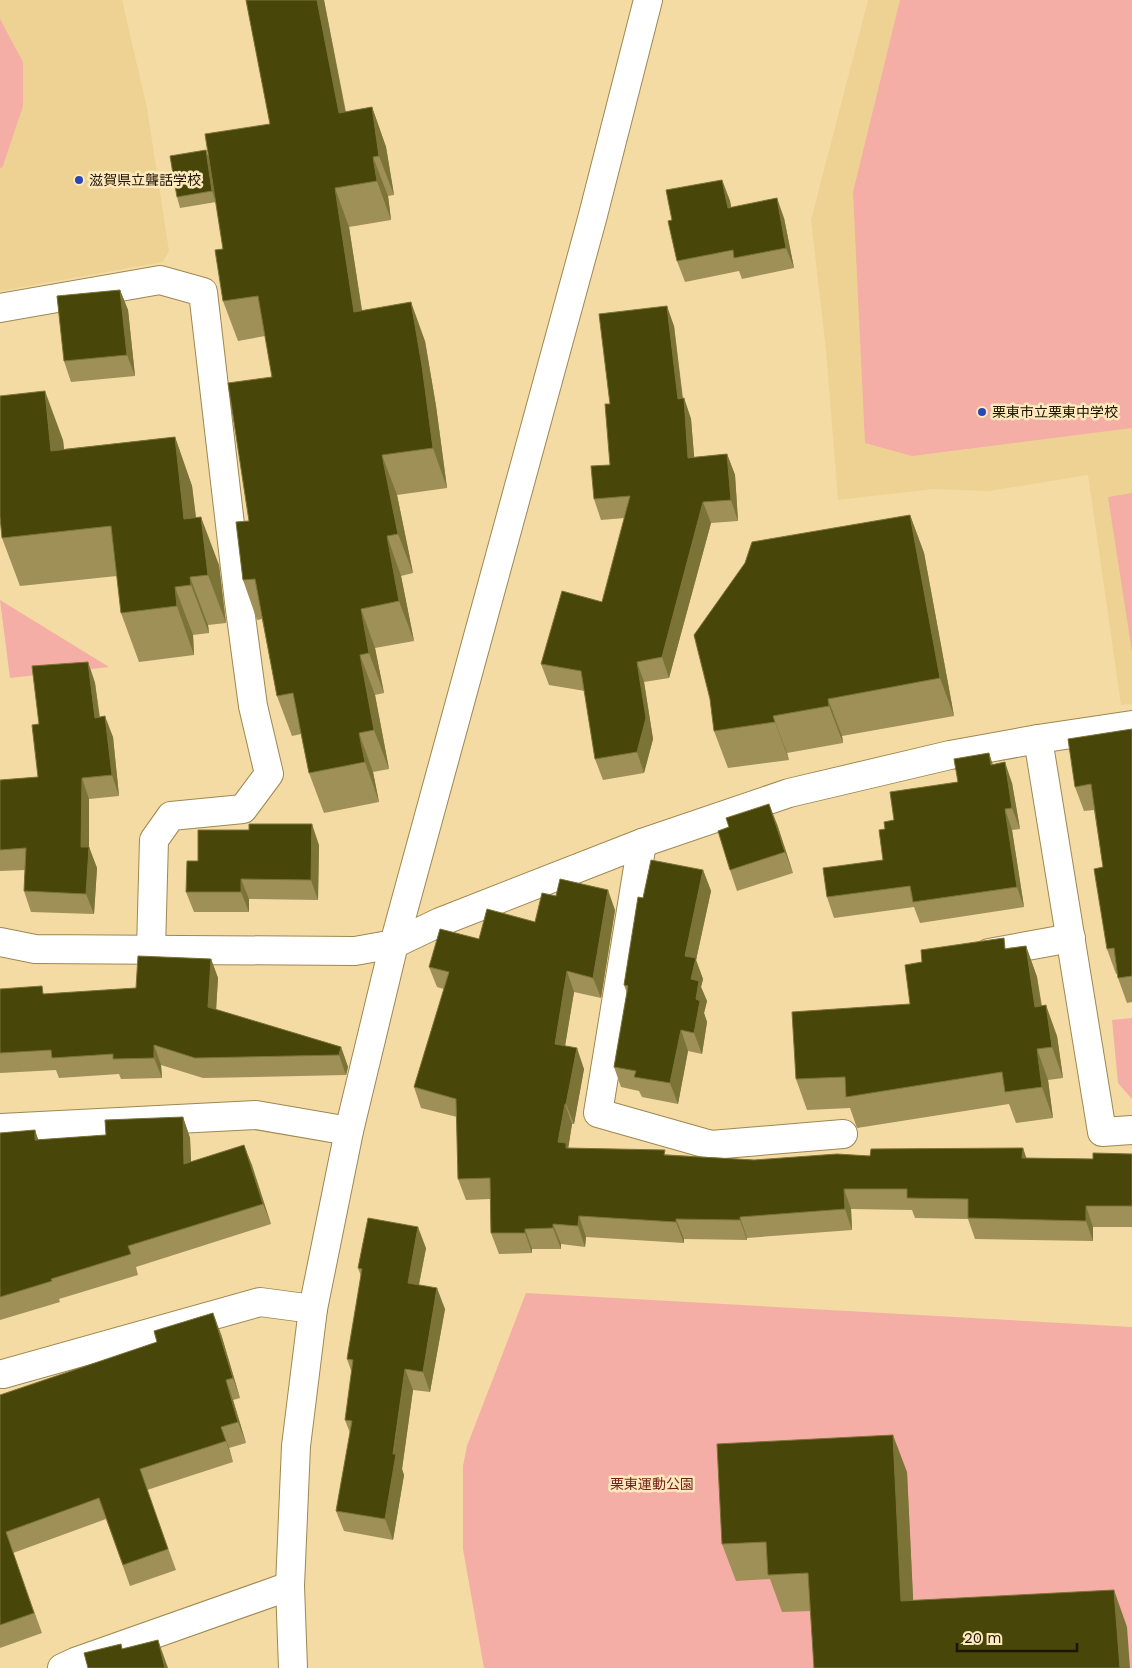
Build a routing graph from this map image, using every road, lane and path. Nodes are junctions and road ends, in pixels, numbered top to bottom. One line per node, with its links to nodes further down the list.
1 (648, 0): 8 (street)
2 (0, 308): 9 (street)
3 (1132, 725): 4 (street)
4 (1038, 739): 5 (street); 6 (street)
5 (642, 844): 8 (street); 14 (street)
6 (1071, 938): 10 (street); 12 (street)
7 (0, 942): 9 (street)
8 (394, 944): 9 (street); 13 (street)
9 (151, 949)
10 (963, 957)
11 (1, 1128): 13 (street)
12 (1132, 1130)
13 (350, 1131): 15 (street)
14 (843, 1134)
15 (313, 1309): 16 (street); 17 (street)
16 (3, 1374)
17 (290, 1586): 18 (street); 19 (street)
18 (62, 1668)
19 (293, 1668)

